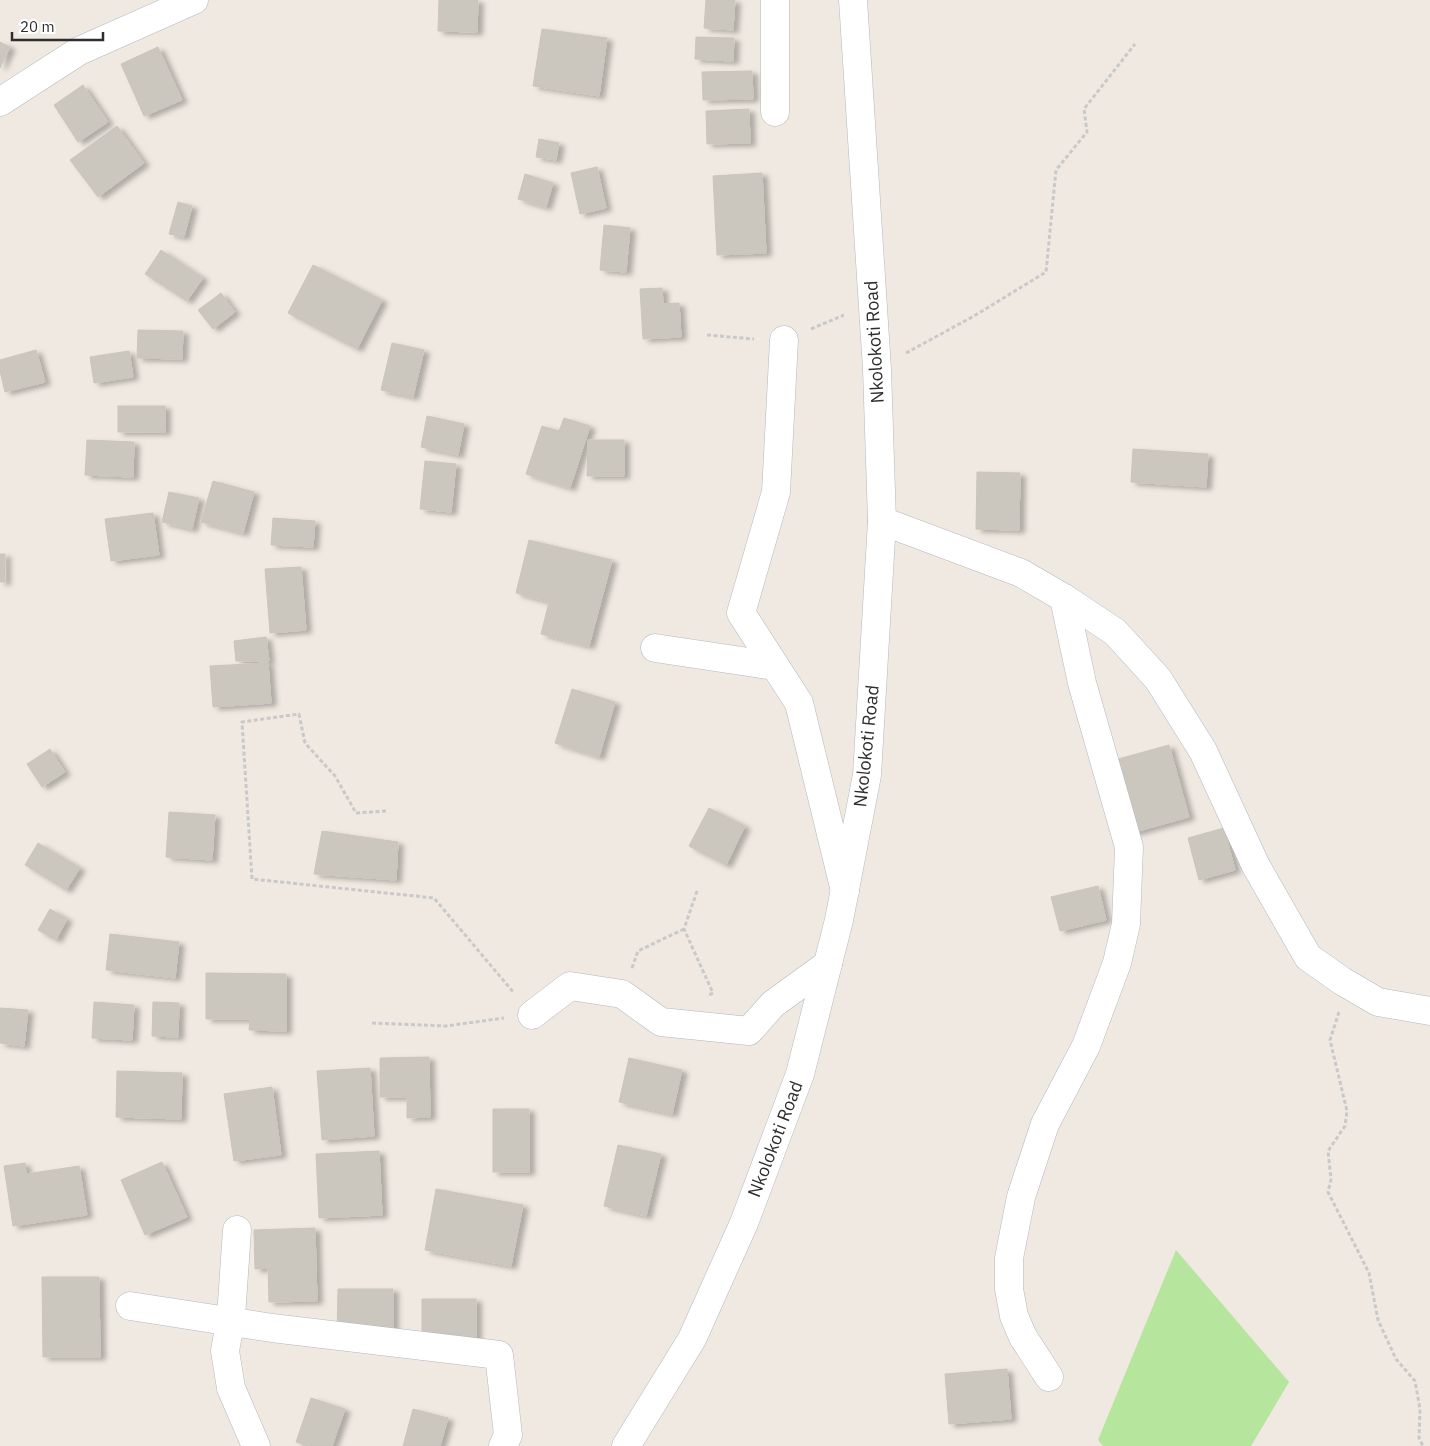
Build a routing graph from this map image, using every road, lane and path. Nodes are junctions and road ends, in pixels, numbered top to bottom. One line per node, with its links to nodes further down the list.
1 (194, 0): 5 (street)
2 (775, 0): 6 (street)
3 (853, 0): 8 (street, Nkolokoti Road)
4 (1136, 44): 8 (path)
5 (0, 102)
6 (775, 112)
7 (784, 340): 12 (street)
8 (877, 369): 9 (street, Nkolokoti Road)
9 (882, 521): 10 (street); 15 (street, Nkolokoti Road)
10 (1064, 598): 18 (street); 27 (street)
11 (655, 648): 12 (street)
12 (775, 666): 15 (street)
13 (386, 811): 22 (path)
14 (697, 891): 16 (path)
15 (845, 891): 17 (street, Nkolokoti Road)
16 (684, 929): 19 (path); 20 (path)
17 (828, 964): 19 (street); 30 (street, Nkolokoti Road)
18 (1342, 981): 21 (street); 31 (path)
19 (622, 994): 22 (street)
20 (704, 998)
21 (1430, 1011)
22 (532, 1014): 23 (path)
23 (372, 1023)
24 (237, 1230): 26 (street)
25 (130, 1306): 26 (street)
26 (230, 1321): 28 (street); 29 (street)
27 (1049, 1377)
28 (256, 1446)
29 (503, 1446)
30 (626, 1446)
31 (1422, 1446)

